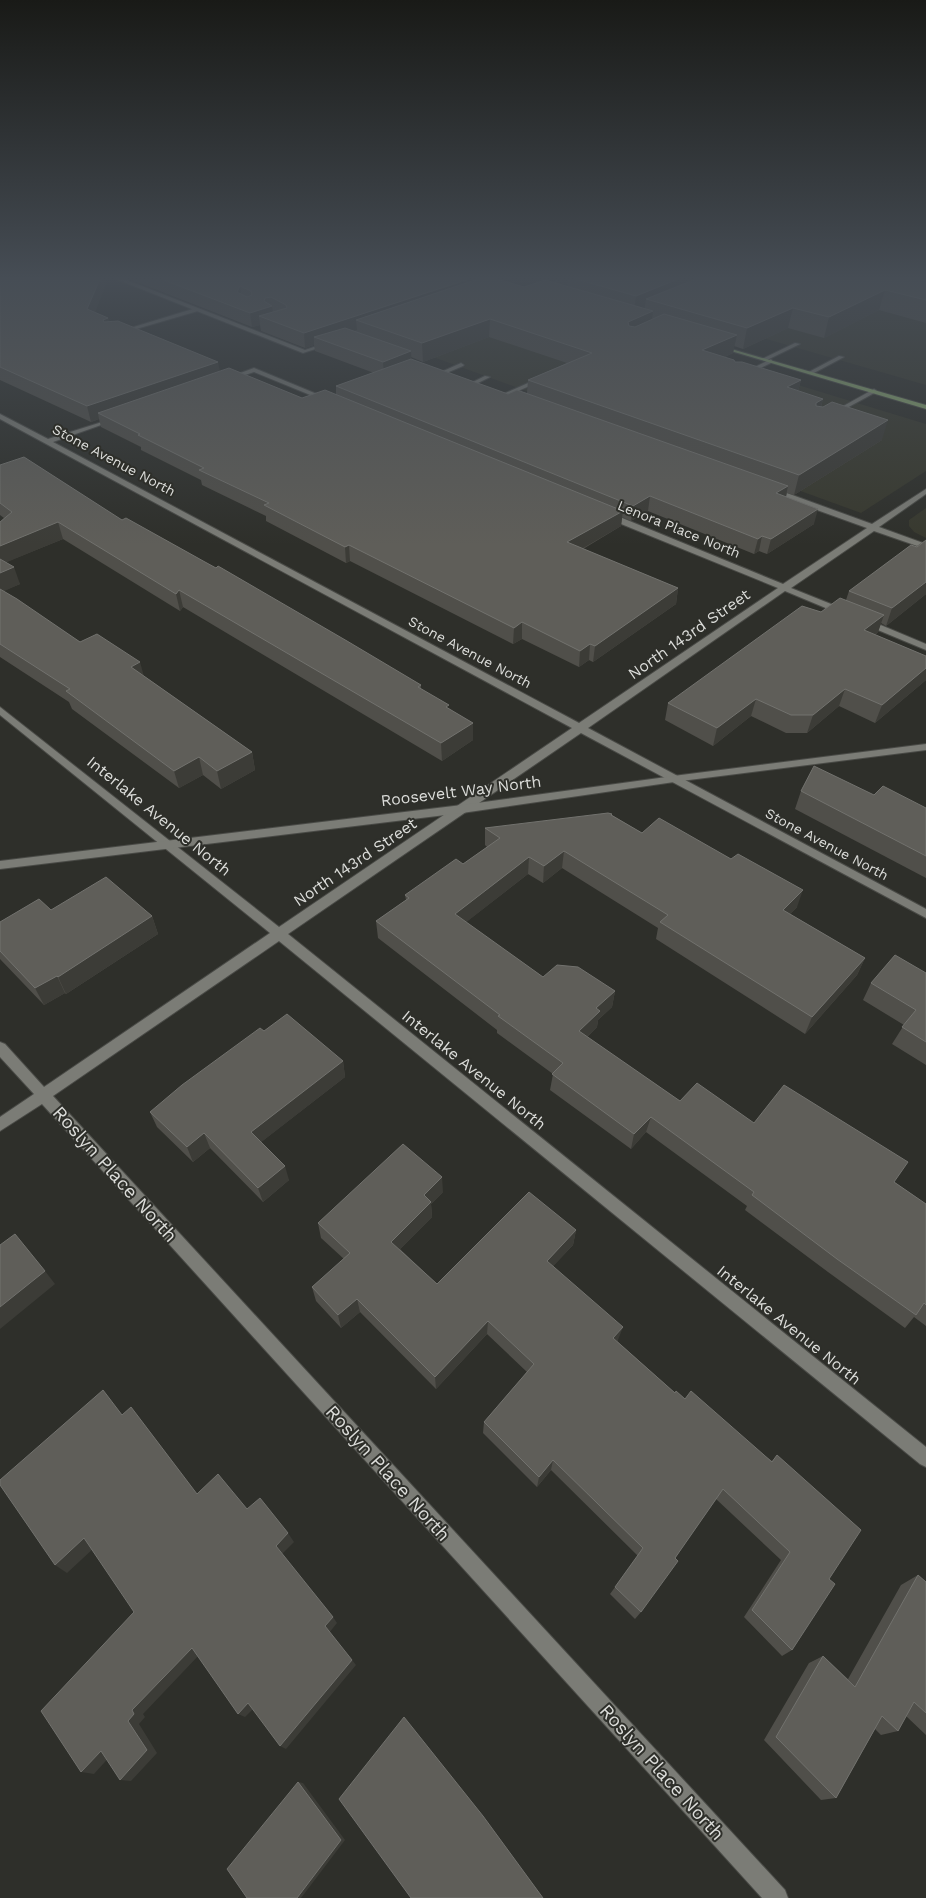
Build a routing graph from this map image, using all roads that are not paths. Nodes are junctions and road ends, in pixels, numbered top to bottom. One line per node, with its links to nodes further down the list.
1 (455, 368): 7 (street)
2 (755, 368): 9 (street)
3 (795, 368): 6 (highway)
4 (819, 368): 6 (street)
5 (434, 370): 7 (street)
6 (810, 372): 14 (highway)
7 (442, 373): 10 (street)
8 (487, 377): 10 (street)
9 (735, 379)
10 (464, 381): 13 (street)
11 (537, 381): 16 (street)
12 (216, 383): 18 (street)
13 (480, 386)
14 (874, 391): 19 (highway); 22 (street)
15 (496, 392): 16 (street)
16 (504, 395): 17 (street)
17 (513, 399)
18 (336, 404)
19 (926, 407)
20 (123, 415): 23 (street)
21 (0, 416): 23 (street, Stone Avenue North)
22 (823, 419)
23 (48, 441): 32 (street, Stone Avenue North)
24 (763, 488): 27 (street)
25 (926, 491): 27 (street, North 143rd Street)
26 (602, 512): 29 (street, Lenora Place North)
27 (874, 527): 28 (street); 29 (street, North 143rd Street)
28 (926, 547)
29 (785, 588): 30 (street, Lenora Place North); 32 (street, North 143rd Street)
30 (926, 647)
31 (0, 710): 36 (street, Interlake Avenue North)
32 (581, 728): 34 (street, Stone Avenue North); 35 (street, North 143rd Street)
33 (926, 747): 34 (street, Roosevelt Way North)
34 (674, 779): 35 (street, Roosevelt Way North); 38 (street, Stone Avenue North)
35 (462, 808): 36 (street, Roosevelt Way North); 39 (street, North 143rd Street)
36 (168, 844): 37 (street, Roosevelt Way North); 39 (street, Interlake Avenue North)
37 (0, 865)
38 (926, 914)
39 (278, 934): 41 (street, North 143rd Street); 43 (street, Interlake Avenue North)
40 (0, 1048): 41 (street, Roslyn Place North)
41 (42, 1095): 42 (street, North 143rd Street); 44 (street, Roslyn Place North)
42 (0, 1125)
43 (926, 1458)
44 (777, 1898)

